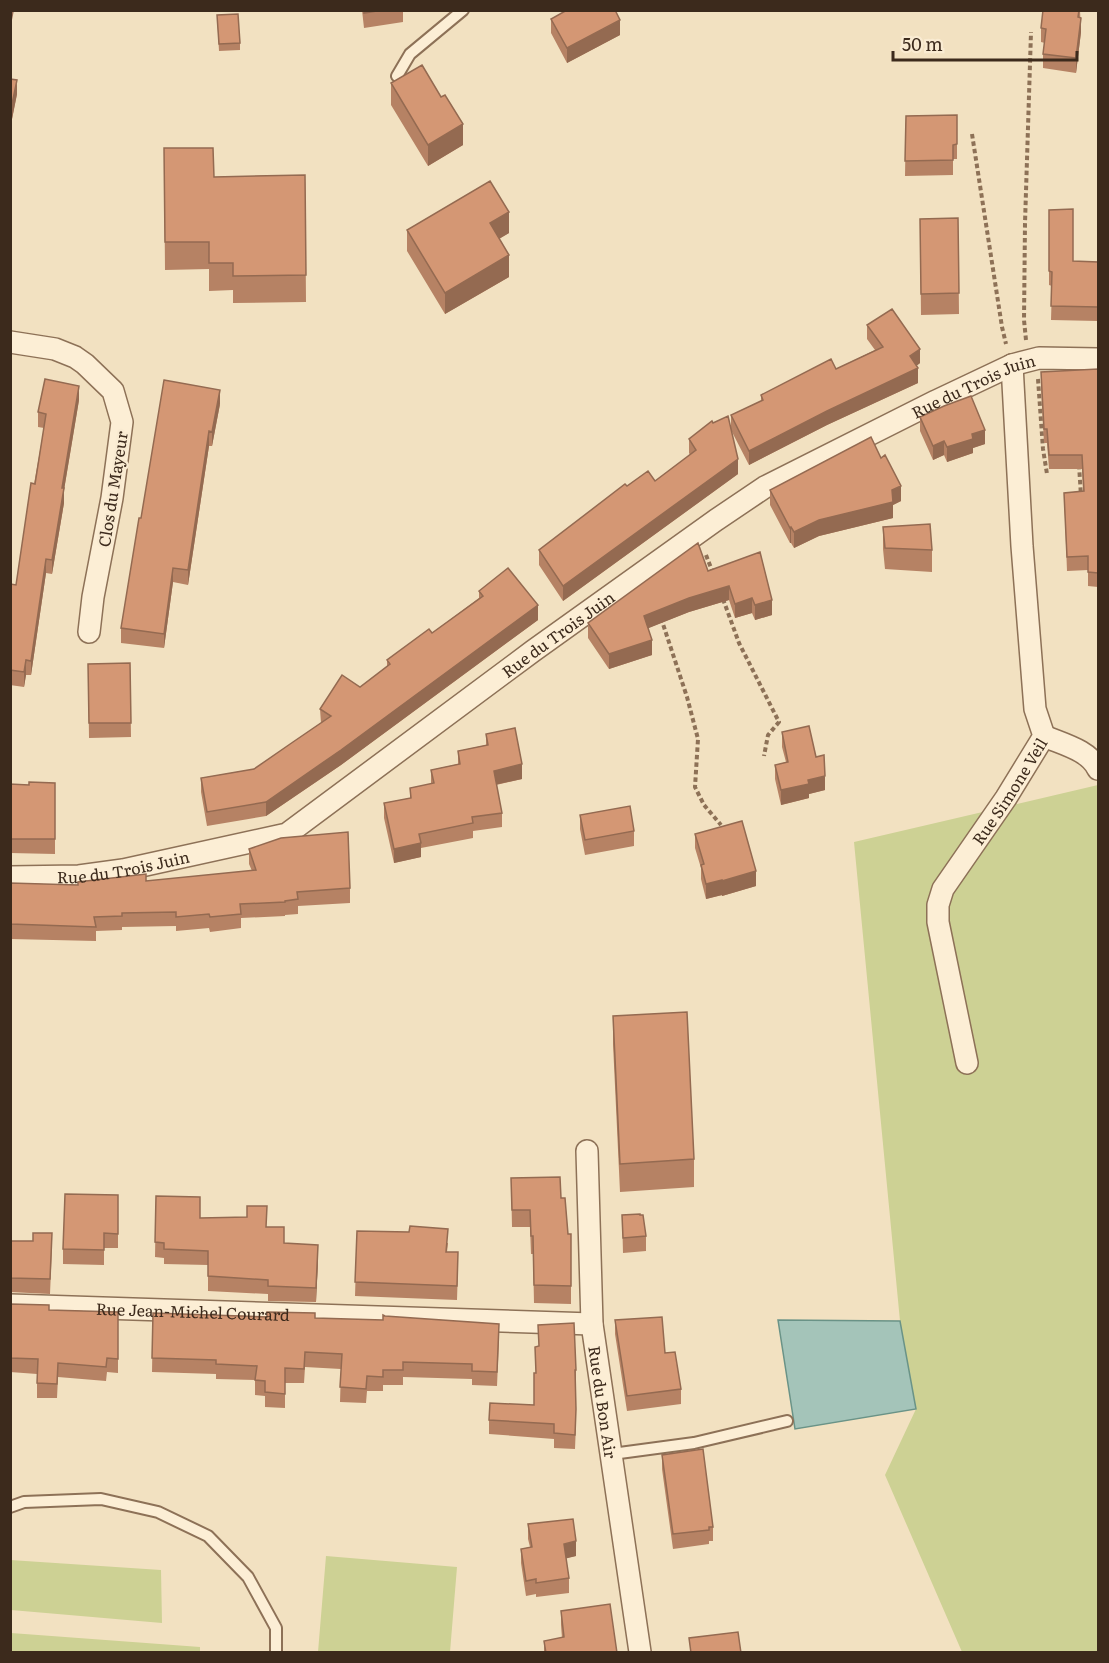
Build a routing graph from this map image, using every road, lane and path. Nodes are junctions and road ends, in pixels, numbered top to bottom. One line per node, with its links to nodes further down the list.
1 (463, 10): 3 (lane)
2 (1031, 32): 7 (path)
3 (398, 76)
4 (972, 134): 7 (path)
5 (10, 342): 15 (street, Clos du Mayeur)
6 (1098, 359): 7 (street, Rue du Trois Juin)
7 (1026, 361): 9 (path); 11 (street, Rue du Trois Juin); 16 (street, Rue Simone Veil)
8 (1079, 455): 10 (path)
9 (1047, 474)
10 (1082, 500)
11 (698, 534): 12 (path); 20 (street, Rue du Trois Juin)
12 (715, 577)
13 (723, 599): 17 (path)
14 (660, 614): 19 (path)
15 (88, 632)
16 (1044, 736): 18 (street); 21 (street, Rue Simone Veil)
17 (764, 756)
18 (1098, 769)
19 (721, 825)
20 (10, 877)
21 (967, 1063)
22 (587, 1151): 24 (street, Rue du Bon Air)
23 (10, 1305): 24 (street, Rue Jean-Michel Courard)
24 (592, 1324): 26 (street, Rue du Bon Air)
25 (787, 1421): 26 (lane)
26 (612, 1454): 29 (street, Rue du Bon Air)
27 (10, 1507): 28 (lane)
28 (276, 1653)
29 (640, 1653)

